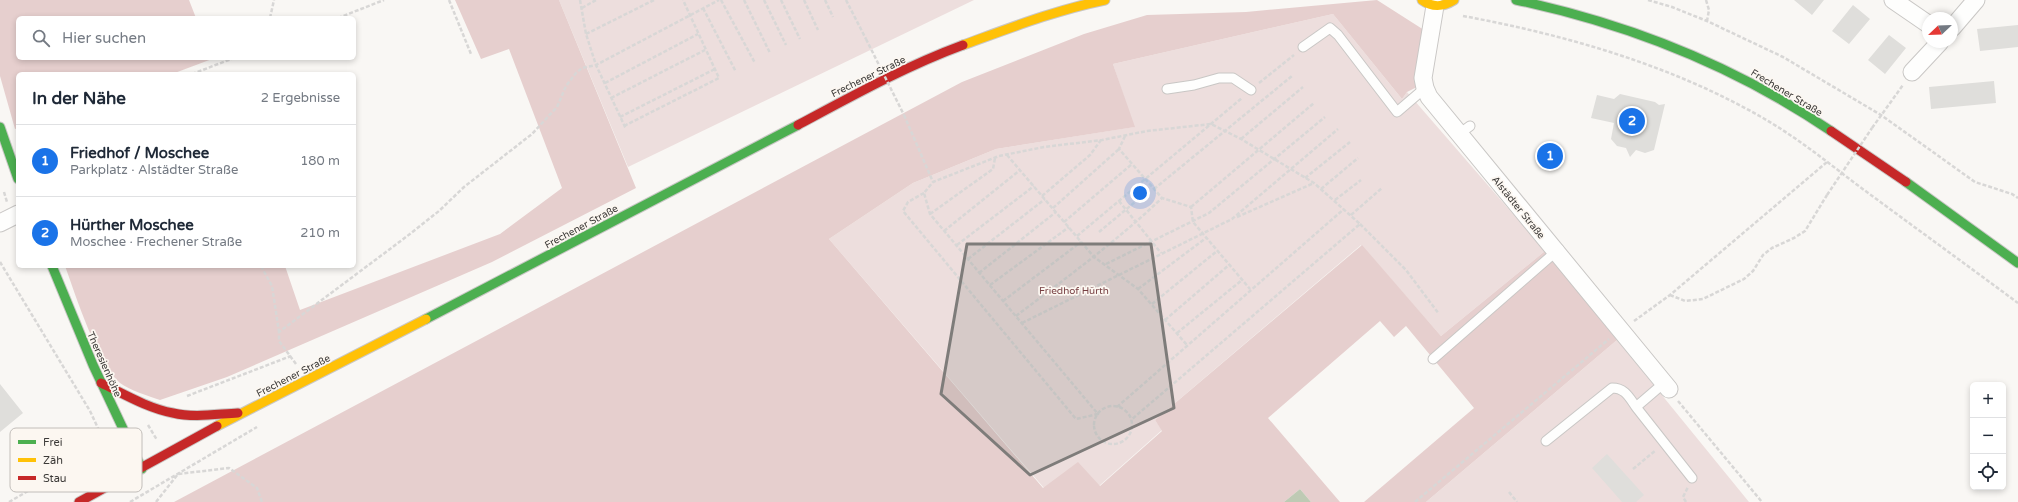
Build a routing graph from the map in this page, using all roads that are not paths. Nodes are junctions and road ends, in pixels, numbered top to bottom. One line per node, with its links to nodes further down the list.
1 (1105, 0): 26 (main road, Frechener Straße)
2 (1454, 0): 6 (main road)
3 (1516, 0): 20 (main road, Frechener Straße)
4 (1893, 0): 7 (street)
5 (1976, 0): 8 (street)
6 (1429, 3): 12 (street)
7 (1922, 20)
8 (1958, 21)
9 (1303, 47): 12 (lane)
10 (1934, 48): 11 (street)
11 (1912, 72)
12 (1424, 88): 19 (street, Alstädter Straße)
13 (1167, 89): 14 (lane)
14 (1251, 90)
15 (0, 128): 16 (main road)
16 (16, 173)
17 (16, 215): 18 (street)
18 (0, 223)
19 (1559, 249): 22 (lane); 24 (street, Alstädter Straße)
20 (2018, 263)
21 (53, 268): 23 (main road, Theresienhöhe)
22 (1433, 359)
23 (101, 383): 26 (main road); 27 (main road, Theresienhöhe)
24 (1667, 386): 25 (lane)
25 (1636, 407): 28 (lane); 30 (lane)
26 (240, 413): 29 (main road, Frechener Straße)
27 (122, 428)
28 (1546, 441)
29 (142, 469)
30 (1692, 478)
31 (98, 492): 32 (main road, Frechener Straße)
32 (79, 502)

